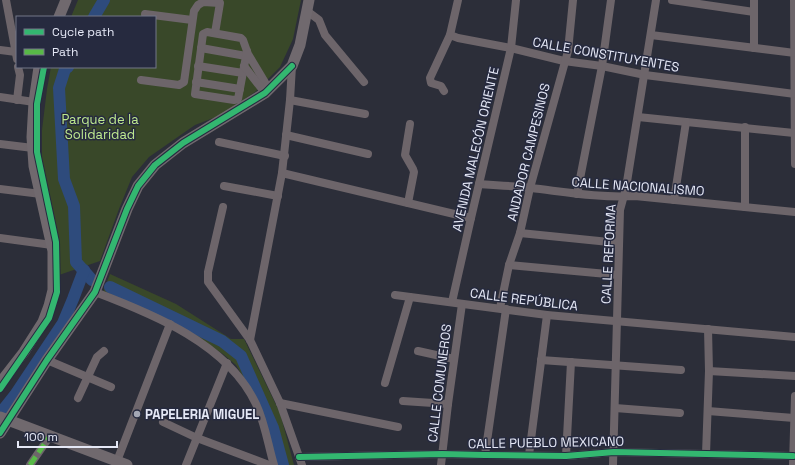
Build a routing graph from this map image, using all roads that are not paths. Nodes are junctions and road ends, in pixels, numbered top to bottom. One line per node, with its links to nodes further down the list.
1 (66, 0): 15 (street)
2 (309, 0): 12 (street)
3 (458, 0): 19 (street)
4 (516, 0): 22 (street, AVENIDA MALECÓN ORIENTE)
5 (573, 0): 28 (street, ANDADOR CAMPESINOS)
6 (611, 0): 31 (street)
7 (656, 0): 20 (street, CALLE REFORMA)
8 (672, 0): 13 (street)
9 (754, 0): 13 (street)
10 (794, 0): 16 (street)
11 (4, 3): 27 (street)
12 (307, 11): 30 (street); 39 (street)
13 (754, 12): 23 (street)
14 (146, 14): 17 (street)
15 (59, 16)
16 (794, 16): 25 (street)
17 (192, 20): 18 (street); 37 (street)
18 (215, 33): 21 (street); 26 (street)
19 (450, 35): 22 (street, CALLE CONSTITUYENTES); 41 (street)
20 (651, 35): 23 (street); 36 (street, CALLE REFORMA)
21 (201, 48): 26 (street); 29 (street)
22 (511, 48): 28 (street, CALLE CONSTITUYENTES); 62 (street, AVENIDA MALECÓN ORIENTE)
23 (754, 48): 25 (street)
24 (0, 50): 27 (street)
25 (794, 53): 43 (street)
26 (246, 54): 34 (street); 35 (street)
27 (16, 56)
28 (564, 61): 31 (street, CALLE CONSTITUYENTES); 64 (street, ANDADOR CAMPESINOS)
29 (198, 66): 34 (street); 38 (street)
30 (292, 66): 42 (street); 46 (street)
31 (602, 66): 36 (street, CALLE CONSTITUYENTES); 67 (street)
32 (18, 68): 45 (street)
33 (39, 68): 47 (street)
34 (243, 69): 35 (street); 40 (street)
35 (255, 74): 42 (street)
36 (645, 75): 43 (street, CALLE CONSTITUYENTES); 49 (street, CALLE REFORMA)
37 (141, 80)
38 (196, 82): 40 (street); 40 (street)
39 (364, 82)
40 (240, 89)
41 (444, 90)
42 (267, 91): 82 (street)
43 (794, 94): 53 (street)
44 (0, 97): 45 (street)
45 (16, 100): 47 (street)
46 (290, 100): 48 (street); 54 (street)
47 (34, 102): 57 (street)
48 (365, 114)
49 (638, 117): 50 (street); 69 (street, CALLE REFORMA)
50 (686, 122): 52 (street); 70 (street)
51 (410, 124): 71 (street)
52 (745, 128): 53 (street); 73 (street)
53 (794, 133): 60 (street)
54 (286, 135): 58 (street); 59 (street)
55 (219, 142): 59 (street)
56 (0, 144): 57 (street)
57 (33, 148): 66 (street)
58 (368, 154)
59 (285, 156): 61 (street)
60 (795, 164)
61 (282, 173): 68 (street); 71 (street)
62 (479, 184): 64 (street, CALLE NACIONALISMO); 75 (street, AVENIDA MALECÓN ORIENTE)
63 (224, 186): 68 (street)
64 (530, 188): 67 (street, CALLE NACIONALISMO); 76 (street, ANDADOR CAMPESINOS)
65 (0, 189): 66 (street)
66 (41, 194): 79 (street)
67 (577, 194): 69 (street, CALLE NACIONALISMO)
68 (278, 196): 93 (street)
69 (624, 197): 70 (street, CALLE NACIONALISMO); 78 (street, CALLE REFORMA)
70 (674, 200): 73 (street, CALLE NACIONALISMO)
71 (408, 203): 75 (street)
72 (223, 207): 93 (street)
73 (745, 207): 74 (street, CALLE NACIONALISMO)
74 (795, 212)
75 (471, 218): 85 (street, AVENIDA MALECÓN ORIENTE)
76 (520, 233): 78 (street); 80 (street, ANDADOR CAMPESINOS)
77 (0, 238): 79 (street)
78 (619, 243): 81 (street, CALLE REFORMA)
79 (52, 245): 107 (street)
80 (509, 265): 81 (street); 87 (street, ANDADOR CAMPESINOS)
81 (618, 274): 89 (street, CALLE REFORMA)
82 (95, 292): 90 (street); 97 (street)
83 (394, 295): 84 (street, CALLE REPÚBLICA)
84 (410, 297): 85 (street, CALLE REPÚBLICA); 106 (street)
85 (452, 302): 86 (street, CALLE REPÚBLICA)
86 (462, 304): 87 (street, CALLE REPÚBLICA); 96 (street, CALLE COMUNEROS)
87 (503, 309): 88 (street, CALLE REPÚBLICA); 128 (street, ANDADOR CAMPESINOS)
88 (547, 315): 89 (street, CALLE REPÚBLICA); 98 (street)
89 (616, 321): 91 (street, CALLE REPÚBLICA); 101 (street, CALLE REFORMA)
90 (170, 324): 100 (street); 132 (street)
91 (708, 329): 92 (street, CALLE REPÚBLICA); 103 (street)
92 (795, 337)
93 (250, 340): 112 (street)
94 (104, 350): 105 (street)
95 (418, 351): 96 (street)
96 (454, 359): 113 (street, CALLE COMUNEROS)
97 (48, 360): 105 (street); 117 (street)
98 (541, 360): 99 (street); 127 (street)
99 (571, 362): 101 (street); 129 (street)
100 (227, 363): 123 (street); 136 (street)
101 (616, 366): 102 (street); 114 (street, CALLE REFORMA)
102 (680, 370)
103 (709, 371): 104 (street); 115 (street)
104 (795, 376)
105 (88, 378): 108 (street); 110 (street)
106 (385, 382)
107 (0, 383)
108 (111, 387)
109 (795, 396): 119 (street)
110 (78, 398)
111 (403, 401): 113 (street)
112 (280, 403): 120 (street); 131 (street)
113 (448, 404): 125 (street, CALLE COMUNEROS)
114 (615, 408): 116 (street); 124 (street, CALLE REFORMA)
115 (708, 411): 119 (street); 126 (street)
116 (680, 413)
117 (3, 418): 121 (street); 122 (street)
118 (163, 422): 123 (street)
119 (794, 423): 130 (street)
120 (398, 426)
121 (0, 433)
122 (50, 436): 132 (street); 133 (street)
123 (197, 438): 134 (street); 135 (street)
124 (614, 452): 126 (street, CALLE PUEBLO MEXICANO); 129 (street, CALLE PUEBLO MEXICANO); 138 (street, CALLE REFORMA)
125 (442, 454): 128 (street, CALLE PUEBLO MEXICANO); 131 (street, CALLE PUEBLO MEXICANO); 137 (street, CALLE COMUNEROS)
126 (706, 454): 130 (street, CALLE PUEBLO MEXICANO)
127 (529, 455): 128 (street, CALLE PUEBLO MEXICANO); 129 (street, CALLE PUEBLO MEXICANO)
128 (485, 456)
129 (566, 456)
130 (793, 456): 139 (street)
131 (300, 461)
132 (122, 463)
133 (30, 465)
134 (186, 465)
135 (269, 465)
136 (274, 465)
137 (441, 465)
138 (613, 465)
139 (793, 465)

